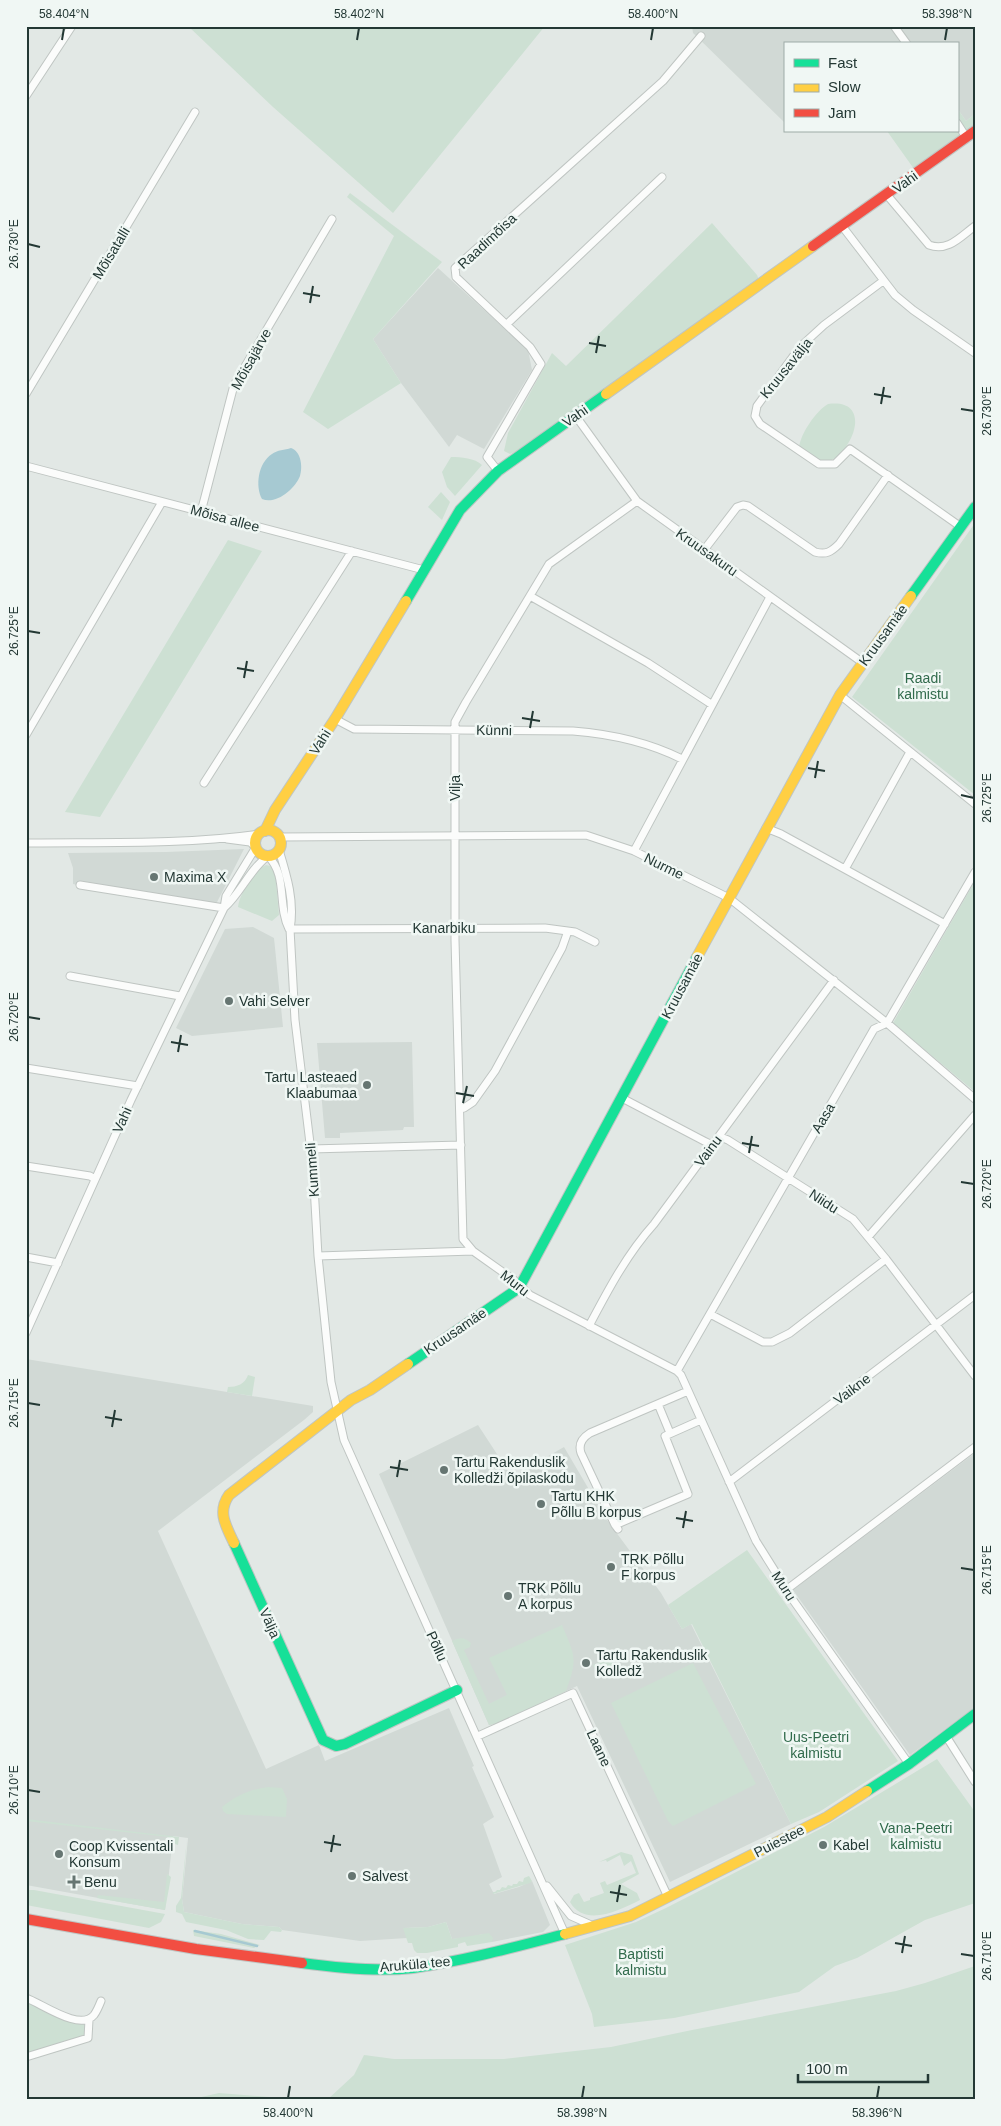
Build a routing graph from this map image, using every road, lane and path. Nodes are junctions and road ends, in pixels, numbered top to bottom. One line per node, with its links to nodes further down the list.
1 (72, 26): 5 (street)
2 (894, 26): 4 (street)
3 (701, 36): 15 (street, Raadimõisa)
4 (906, 42)
5 (26, 96)
6 (195, 112): 17 (street, Mõisatalli)
7 (958, 124): 8 (street)
8 (970, 134): 10 (main road, Vahi)
9 (662, 177): 15 (street)
10 (887, 195): 12 (main road, Vahi); 13 (street)
11 (332, 219): 25 (street, Mõisajärve)
12 (842, 226): 14 (street); 18 (main road, Vahi)
13 (975, 226)
14 (883, 282): 16 (street); 21 (street, Kruusavälja)
15 (508, 323): 20 (street, Raadimõisa)
16 (975, 353)
17 (26, 394)
18 (575, 416): 20 (main road, Vahi); 22 (street, Kruusakuru)
19 (26, 466): 23 (street, Mõisa allee)
20 (498, 470): 29 (main road, Vahi)
21 (888, 475): 26 (street, Kruusavälja); 27 (street)
22 (636, 501): 27 (street, Kruusakuru); 30 (street, Vilja)
23 (162, 502): 25 (street, Mõisa allee); 37 (street)
24 (975, 507): 26 (main road, Kruusamäe)
25 (202, 512): 28 (street, Mõisa allee)
26 (961, 526): 32 (main road, Kruusamäe)
27 (704, 550): 31 (street, Kruusakuru)
28 (352, 551): 29 (street, Mõisa allee); 40 (street)
29 (424, 570): 35 (main road, Vahi)
30 (530, 596): 34 (street); 36 (street, Vilja)
31 (770, 597): 32 (street, Kruusakuru); 34 (street)
32 (863, 663): 33 (main road, Kruusamäe)
33 (840, 695): 38 (street); 43 (main road, Kruusamäe)
34 (711, 704): 39 (street)
35 (335, 719): 36 (street, Künni); 41 (main road, Vahi)
36 (455, 730): 39 (street, Künni); 46 (street, Vilja)
37 (26, 735)
38 (910, 752): 42 (street); 53 (street)
39 (682, 759): 51 (street)
40 (204, 783)
41 (282, 802): 44 (main road, Vahi); 45 (main road, Vahi)
42 (975, 804)
43 (766, 828): 53 (street); 56 (main road, Kruusamäe)
44 (262, 832): 45 (main road); 47 (street); 49 (main road)
45 (278, 835): 46 (street, Nurme); 50 (main road)
46 (455, 836): 51 (street, Nurme); 59 (street, Vilja)
47 (227, 839): 48 (street); 49 (street)
48 (26, 843)
49 (256, 847): 52 (main road); 57 (street, Vahi)
50 (279, 850): 52 (main road); 60 (street, Kummeli)
51 (634, 851): 56 (street, Nurme)
52 (268, 856): 57 (street, Vahi); 60 (street, Kummeli)
53 (845, 868): 58 (street)
54 (975, 872): 58 (street, Aasa)
55 (80, 886): 57 (street)
56 (729, 898): 64 (street, Nurme); 69 (main road, Kruusamäe)
57 (224, 908): 65 (street, Vahi)
58 (945, 924): 66 (street, Aasa)
59 (455, 928): 60 (street, Kanarbiku); 61 (street, Kanarbiku); 71 (street, Vilja)
60 (290, 929): 75 (street, Kummeli)
61 (568, 931): 62 (street, Kanarbiku); 71 (street)
62 (595, 942)
63 (70, 976): 65 (street)
64 (834, 980): 66 (street, Nurme); 73 (street, Vainu)
65 (180, 996): 68 (street, Vahi)
66 (887, 1023): 70 (street, Nurme); 77 (street, Aasa)
67 (26, 1068): 68 (street)
68 (138, 1086): 78 (street, Vahi)
69 (622, 1098): 73 (street, Niidu); 85 (main road, Kruusamäe)
70 (975, 1099)
71 (460, 1108): 74 (street, Vilja)
72 (975, 1114): 79 (street)
73 (716, 1141): 77 (street, Niidu); 89 (street, Vainu)
74 (461, 1145): 75 (street); 80 (street, Vilja)
75 (311, 1149): 81 (street, Kummeli)
76 (26, 1166): 78 (street)
77 (788, 1178): 79 (street, Niidu); 87 (street, Aasa)
78 (95, 1180): 84 (street, Vahi)
79 (868, 1237): 83 (street, Niidu)
80 (473, 1251): 81 (street); 85 (street, Muru)
81 (318, 1256): 95 (street, Kummeli)
82 (26, 1257): 84 (street)
83 (886, 1259): 87 (street); 88 (street, Niidu)
84 (58, 1263): 90 (street, Vahi)
85 (520, 1286): 89 (street, Muru); 95 (main road, Kruusamäe)
86 (975, 1295): 88 (street, Vaikne)
87 (710, 1314): 91 (street, Aasa)
88 (936, 1325): 92 (street, Niidu); 99 (street, Vaikne)
89 (589, 1326): 91 (street, Muru)
90 (26, 1333)
91 (677, 1371): 93 (street, Muru)
92 (975, 1376)
93 (688, 1391): 94 (street); 96 (street, Muru)
94 (658, 1404): 97 (street); 97 (street)
95 (337, 1411): 101 (street, Põllu); 101 (main road, Välja)
96 (701, 1420): 97 (street); 99 (street, Muru)
97 (670, 1433)
98 (975, 1447): 100 (street)
99 (729, 1482): 100 (street, Muru)
100 (786, 1590): 105 (street, Muru)
101 (457, 1690): 103 (street, Põllu)
102 (975, 1714): 104 (main road, Puiestee)
103 (478, 1736): 107 (street, Põllu); 108 (street, Laane)
104 (946, 1736): 105 (main road, Puiestee); 106 (street)
105 (909, 1764): 108 (main road, Puiestee)
106 (975, 1782)
107 (542, 1880): 111 (street, Põllu); 112 (street, Põllu)
108 (668, 1897): 111 (main road, Puiestee)
109 (26, 1909): 113 (main road, Aruküla tee)
110 (26, 1919): 113 (main road, Aruküla tee)
111 (598, 1926): 112 (main road, Puiestee)
112 (566, 1934): 113 (main road, Aruküla tee)
113 (262, 1956)
114 (26, 1998): 116 (street)
115 (100, 2001): 116 (street)
116 (89, 2020): 117 (street)
117 (26, 2057)

